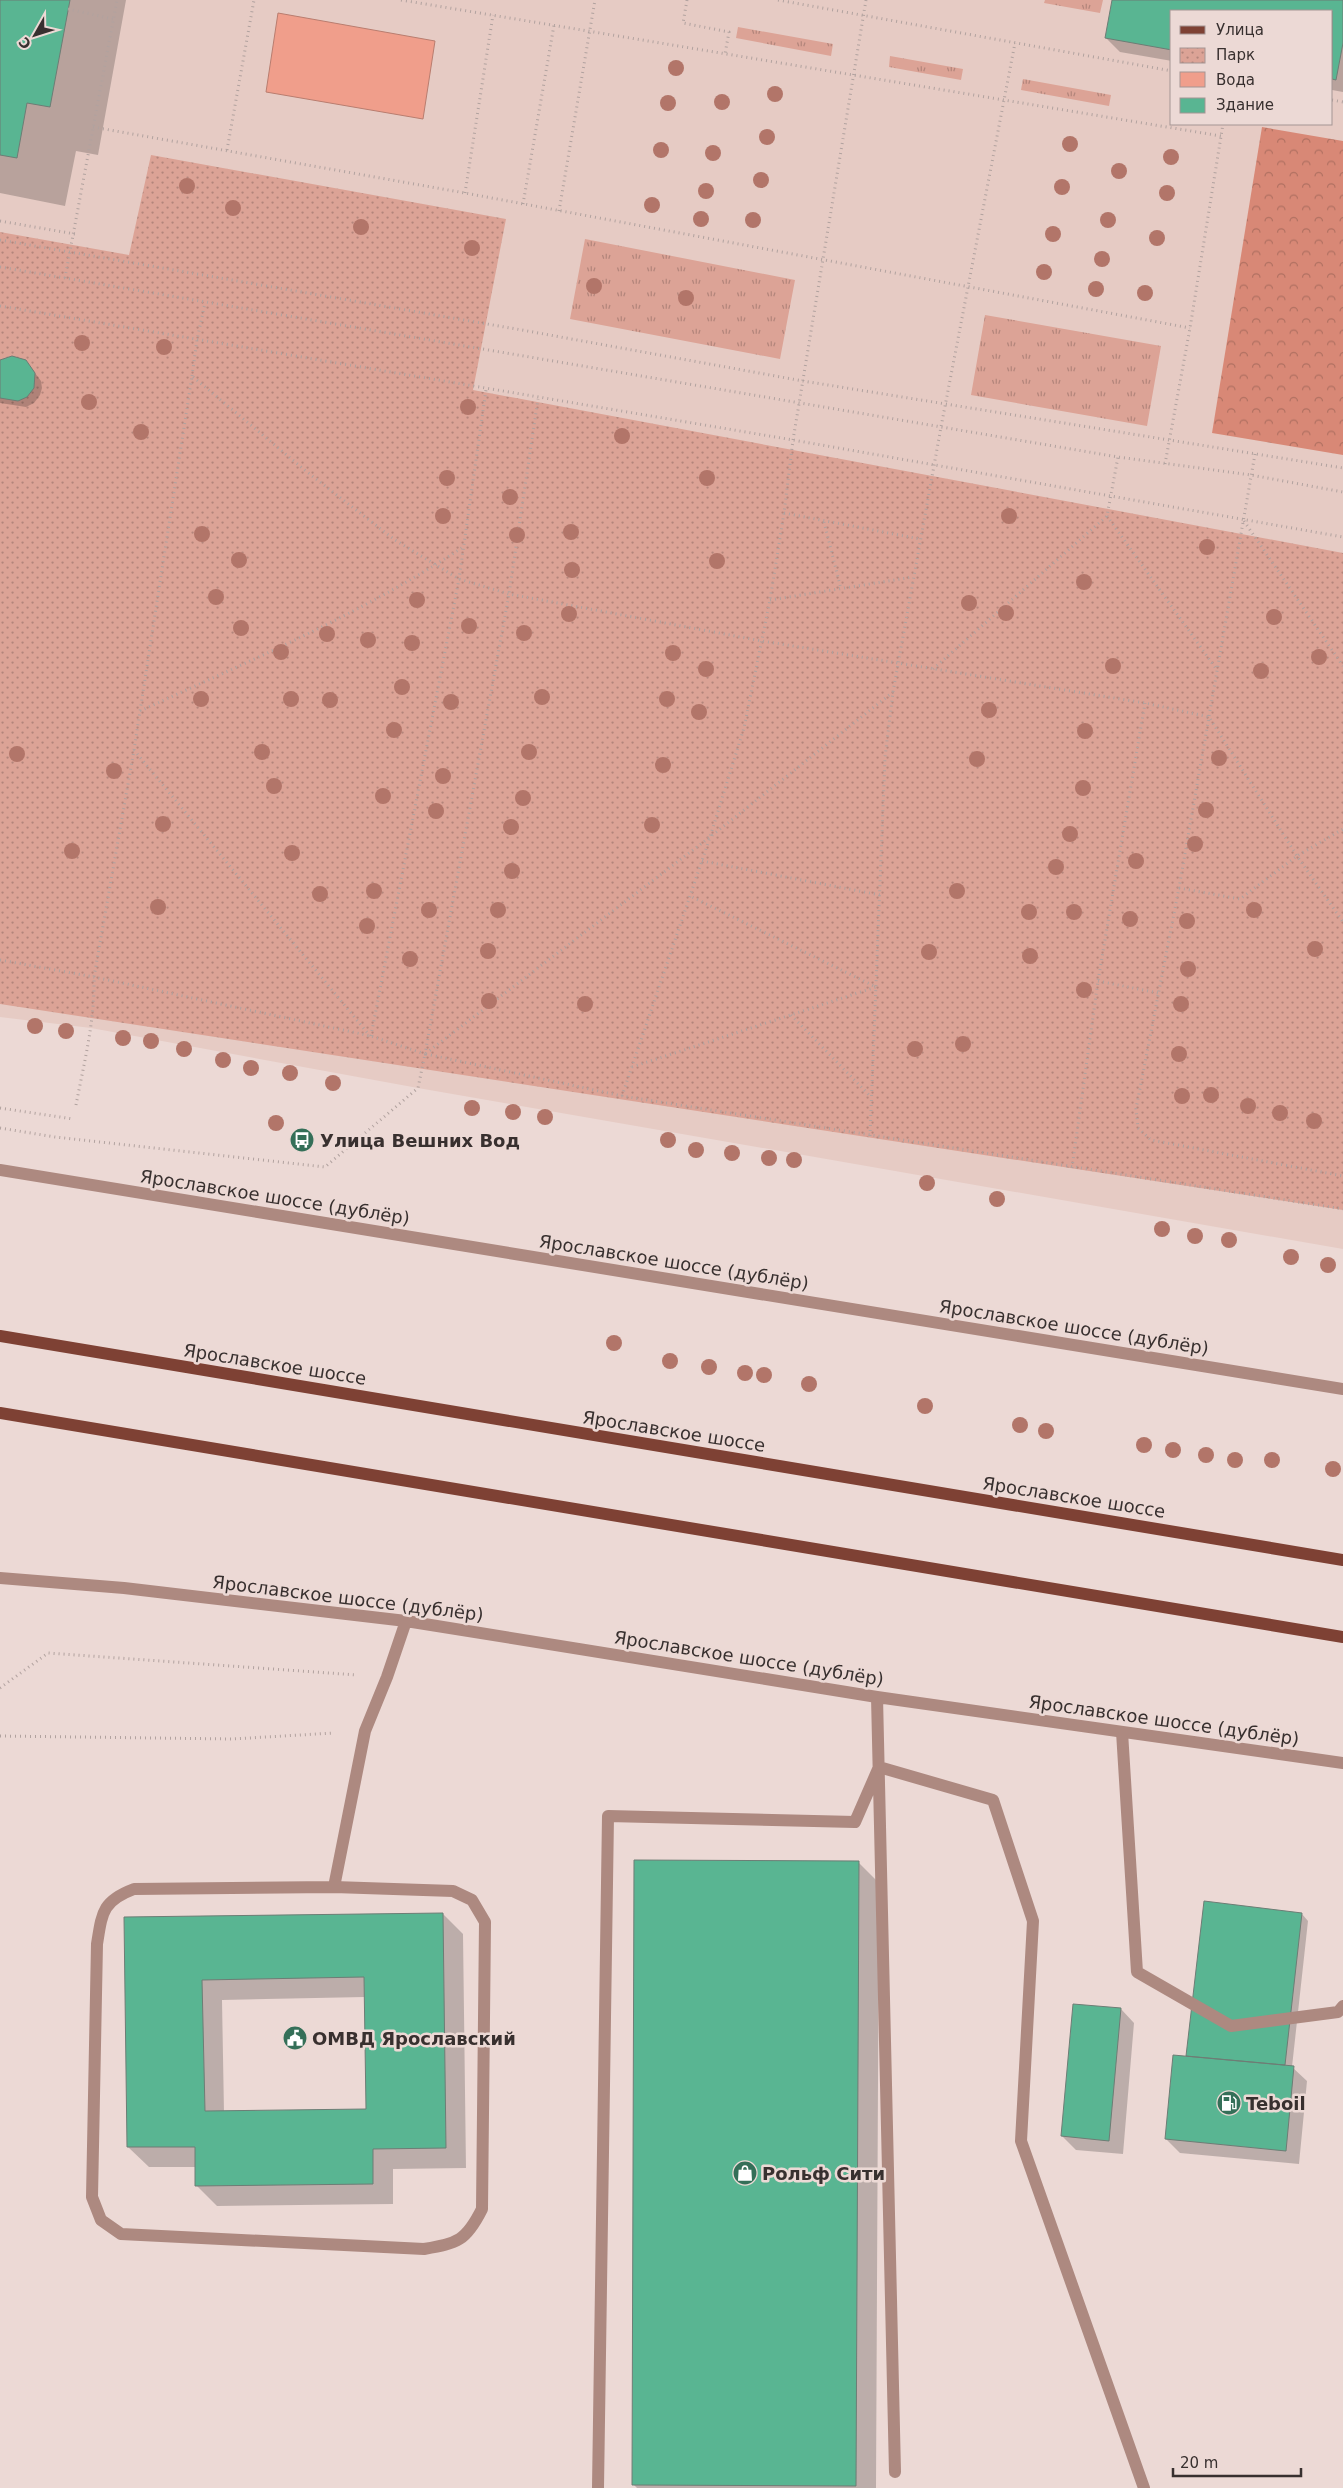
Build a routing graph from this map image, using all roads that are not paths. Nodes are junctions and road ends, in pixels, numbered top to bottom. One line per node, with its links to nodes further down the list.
1 (0, 1170): 3 (street, Ярославское шоссе (дублёр))
2 (0, 1336): 5 (main road, Ярославское шоссе)
3 (1343, 1389)
4 (0, 1413): 8 (main road)
5 (1343, 1560)
6 (0, 1578): 7 (street, Ярославское шоссе (дублёр))
7 (406, 1620): 9 (street, Ярославское шоссе (дублёр)); 13 (street)
8 (1343, 1637)
9 (877, 1697): 10 (street, Ярославское шоссе (дублёр)); 12 (street)
10 (1122, 1732): 11 (street, Ярославское шоссе (дублёр)); 14 (street)
11 (1343, 1763)
12 (879, 1767): 15 (street); 16 (street); 17 (street)
13 (334, 1887): 13 (street)
14 (1343, 2006)
15 (895, 2472)
16 (598, 2488)
17 (1144, 2488)

